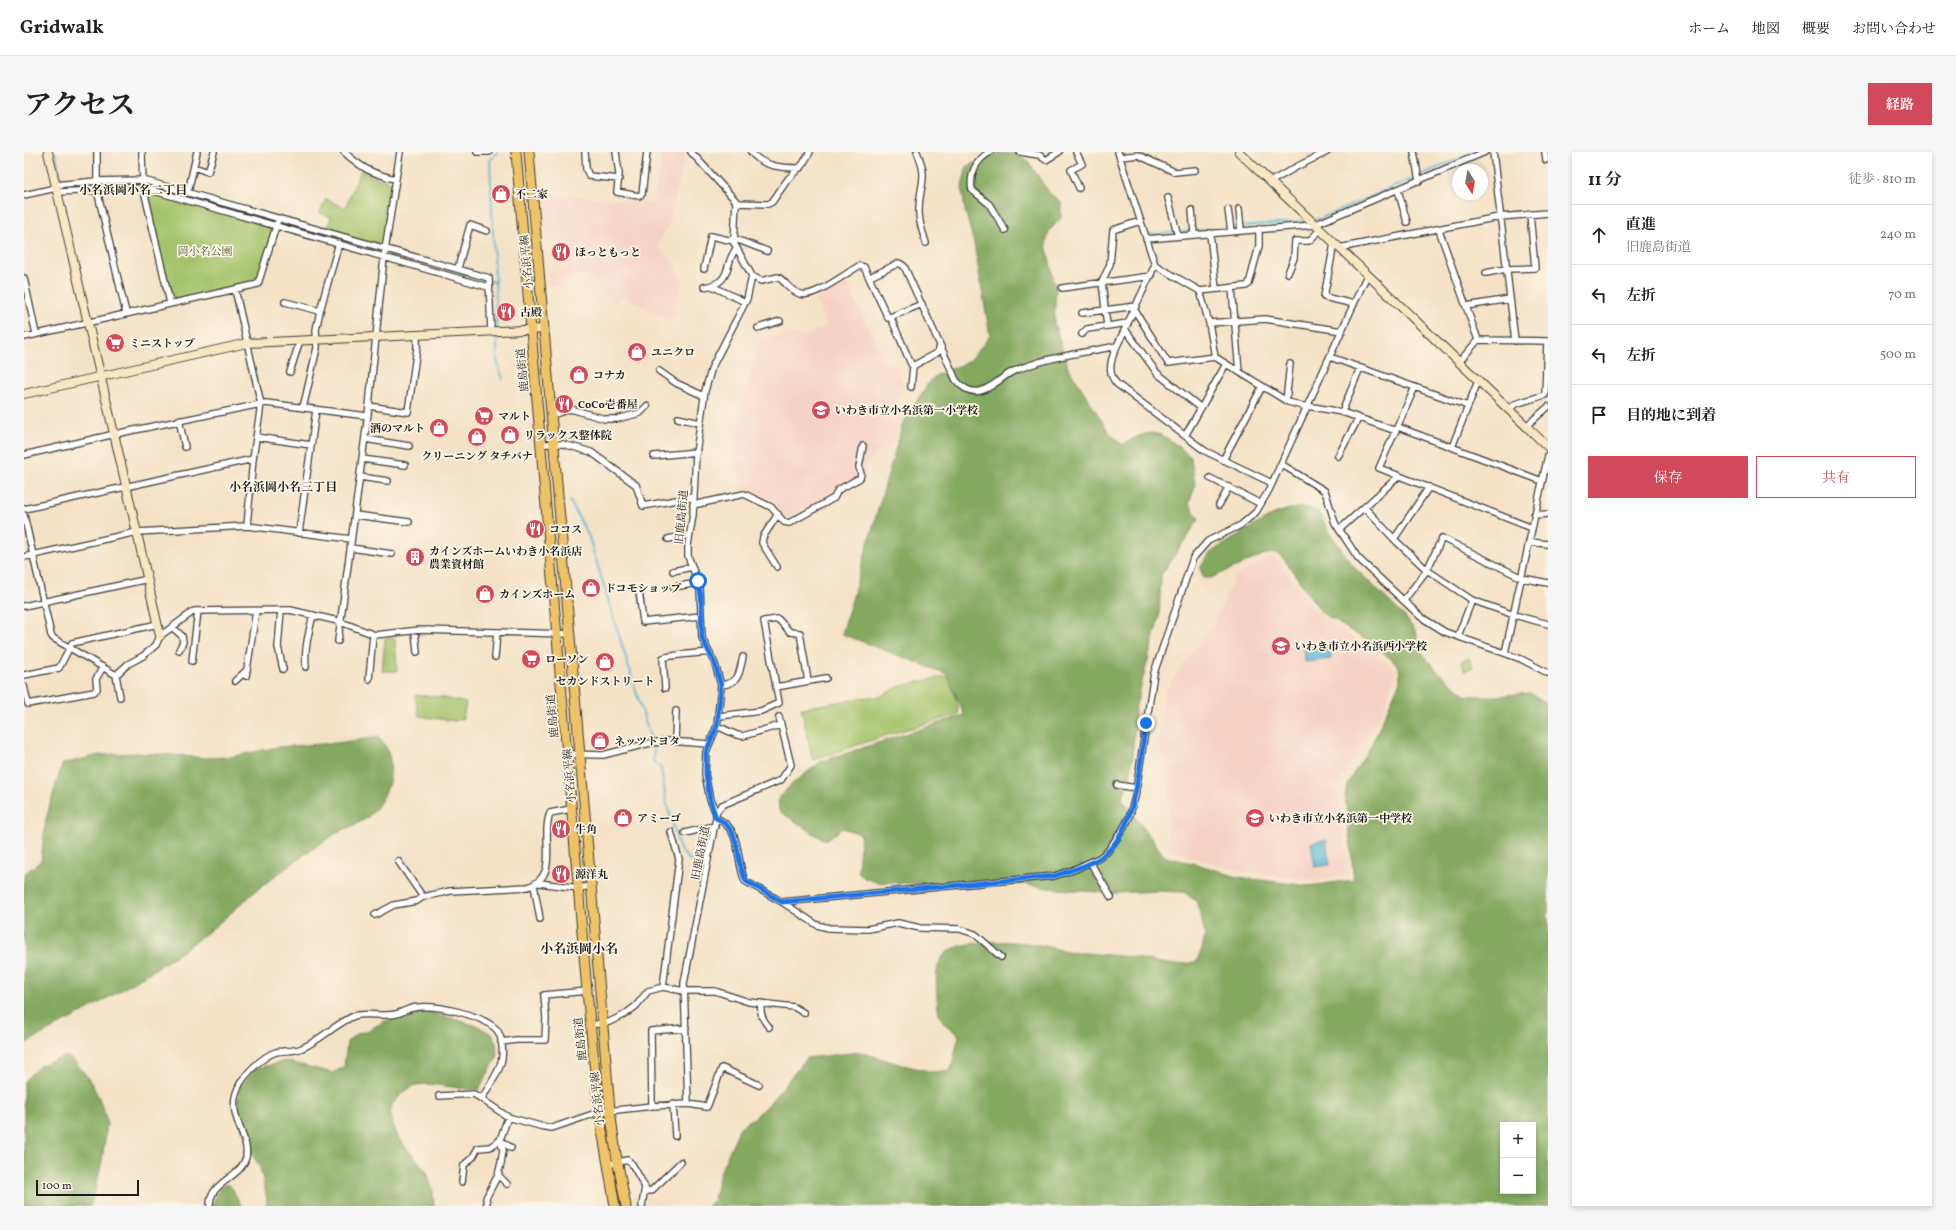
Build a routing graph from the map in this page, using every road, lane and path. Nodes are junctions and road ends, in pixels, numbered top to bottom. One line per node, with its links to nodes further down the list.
1 (48, 152): 42 (street)
2 (96, 152): 41 (street)
3 (142, 152): 40 (street)
4 (197, 152): 32 (street)
5 (214, 152): 32 (street)
6 (346, 152): 36 (street)
7 (400, 152): 36 (street)
8 (477, 152): 9 (street)
9 (489, 152)
10 (516, 152): 117 (main road, 鹿島街道)
11 (529, 152): 116 (main road, 小名浜平線)
12 (585, 152): 37 (street)
13 (616, 152): 37 (street)
14 (647, 152): 37 (street)
15 (691, 152): 48 (street)
16 (751, 152): 33 (street)
17 (810, 152): 33 (street)
18 (917, 152): 71 (street)
19 (990, 152): 61 (street)
20 (1020, 152): 21 (street)
21 (1059, 152)
22 (1076, 152): 43 (street)
23 (1239, 152): 39 (street)
24 (1327, 152): 39 (street)
25 (1414, 152): 38 (street)
26 (1485, 152): 31 (street)
27 (1493, 152): 54 (street)
28 (1545, 152): 30 (street)
29 (1119, 154): 35 (street); 55 (street)
30 (1546, 160)
31 (1463, 164)
32 (194, 167): 45 (street)
33 (800, 168): 48 (street)
34 (1452, 169): 38 (street)
35 (1195, 170)
36 (395, 179): 75 (street)
37 (619, 180)
38 (1419, 181): 44 (street)
39 (1270, 182): 58 (street)
40 (143, 184): 41 (street); 41 (street); 45 (street); 56 (street); 99 (street)
41 (97, 186): 42 (street); 42 (street); 106 (street)
42 (56, 188): 46 (street); 111 (street)
43 (1079, 188)
44 (1398, 190): 57 (street); 58 (street)
45 (188, 192): 56 (street)
46 (24, 195)
47 (1168, 198): 67 (street)
48 (737, 203): 68 (street)
49 (1240, 209): 62 (street)
50 (1192, 210): 66 (street)
51 (1228, 210): 64 (street)
52 (1548, 213): 53 (street)
53 (1530, 214): 54 (street); 79 (street)
54 (1499, 217): 63 (street); 79 (street)
55 (1140, 221): 69 (street); 87 (street)
56 (277, 222): 70 (street); 75 (street); 93 (street)
57 (1407, 222)
58 (1317, 227): 59 (street); 72 (street); 80 (street)
59 (1259, 229): 62 (street); 92 (street)
60 (487, 230): 77 (street)
61 (1005, 230)
62 (1241, 230): 64 (street)
63 (1439, 230): 72 (street); 102 (street)
64 (1231, 231): 65 (street)
65 (1210, 233): 66 (street); 94 (street)
66 (1194, 234): 67 (street)
67 (1178, 236): 69 (street)
68 (733, 239): 73 (street); 74 (street); 78 (street)
69 (1146, 239): 76 (street)
70 (339, 243): 75 (street); 105 (street)
71 (926, 243)
72 (1336, 246): 82 (street); 101 (street)
73 (736, 249): 83 (street); 89 (street)
74 (766, 251)
75 (385, 253): 77 (street); 88 (street); 124 (street)
76 (1155, 265): 84 (street); 95 (street)
77 (458, 268): 88 (street)
78 (704, 269)
79 (1506, 269): 81 (street); 96 (street)
80 (1288, 273)
81 (1486, 273)
82 (1367, 275): 101 (street); 135 (street)
83 (752, 276): 85 (street); 98 (street, 旧鹿島街道)
84 (1150, 276): 87 (street); 103 (street)
85 (870, 277): 100 (street); 108 (street)
86 (24, 278): 120 (street)
87 (1102, 282): 91 (street); 104 (street)
88 (489, 283): 119 (street)
89 (712, 286): 90 (street); 98 (street)
90 (704, 287)
91 (1062, 288)
92 (1232, 288): 94 (street); 110 (street)
93 (235, 289): 99 (street); 130 (street)
94 (1216, 289): 95 (street)
95 (1200, 291): 112 (street)
96 (1510, 299): 102 (street); 128 (street)
97 (285, 302): 105 (street)
98 (745, 302): 149 (street, 旧鹿島街道)
99 (170, 303): 106 (street)
100 (922, 304): 108 (street); 131 (street)
101 (1354, 304): 118 (street)
102 (1466, 306): 127 (street)
103 (1135, 307): 104 (street); 114 (street); 133 (street)
104 (1105, 310): 107 (street); 113 (street)
105 (320, 311): 125 (street)
106 (126, 313): 111 (street)
107 (1082, 313)
108 (891, 318): 138 (street)
109 (780, 321): 115 (street)
110 (1234, 321): 112 (street); 118 (street); 142 (street)
111 (87, 322): 120 (street); 143 (street)
112 (1209, 323): 133 (street)
113 (1107, 326): 114 (street); 121 (street)
114 (1126, 326): 132 (street); 158 (street)
115 (758, 328)
116 (544, 329): 117 (street); 163 (main road, 小名浜平線)
117 (531, 330): 119 (street); 174 (main road, 鹿島街道)
118 (1342, 331): 134 (street)
119 (495, 332): 122 (street)
120 (36, 334): 123 (street)
121 (1082, 334)
122 (417, 335): 124 (street); 152 (street)
123 (24, 337)
124 (376, 337): 125 (street); 152 (street)
125 (317, 339): 126 (street); 157 (street)
126 (300, 340): 130 (street); 141 (street)
127 (1478, 340): 128 (street); 135 (street)
128 (1515, 341): 129 (street)
129 (1548, 341): 160 (street)
130 (247, 343): 143 (street); 151 (street)
131 (940, 346): 132 (street); 138 (street)
132 (1116, 346): 171 (street)
133 (1215, 357): 136 (street)
134 (1330, 357): 139 (street); 154 (street)
135 (1458, 362): 144 (street)
136 (1226, 364): 142 (street); 158 (street)
137 (1290, 364): 150 (street)
138 (913, 366): 145 (street)
139 (1360, 368): 147 (street); 161 (street)
140 (659, 371): 149 (street)
141 (290, 372)
142 (1239, 372): 146 (street)
143 (101, 376): 148 (street); 170 (street)
144 (1478, 381): 155 (street); 160 (street)
145 (911, 387)
146 (1262, 387): 150 (street); 189 (street)
147 (1415, 387): 155 (street); 169 (street)
148 (24, 394)
149 (704, 396): 167 (street, 旧鹿島街道)
150 (1286, 401): 154 (street)
151 (261, 404): 157 (street); 166 (street); 172 (street)
152 (369, 406): 162 (street)
153 (647, 406): 163 (street)
154 (1307, 406): 161 (street); 190 (street)
155 (1468, 406): 180 (street)
156 (1548, 407): 168 (street)
157 (303, 408): 159 (street)
158 (1201, 408): 171 (street)
159 (316, 410): 162 (street); 176 (street)
160 (1509, 410): 168 (street)
161 (1342, 412): 165 (street)
162 (367, 416): 173 (street)
163 (551, 416): 175 (main road, 小名浜平線)
164 (678, 418): 167 (street)
165 (1358, 419): 169 (street); 186 (street)
166 (179, 420): 170 (street); 179 (street)
167 (700, 423): 182 (street, 旧鹿島街道)
168 (1526, 426): 181 (street)
169 (1397, 429): 180 (street); 192 (street)
170 (115, 434): 183 (street); 198 (street)
171 (1185, 436): 189 (street)
172 (256, 437): 176 (street); 187 (street)
173 (365, 439): 177 (street); 188 (street)
174 (542, 444): 175 (street); 254 (main road, 鹿島街道)
175 (553, 444): 201 (street); 255 (main road, 小名浜平線)
176 (311, 445): 217 (street)
177 (409, 446)
178 (863, 446): 208 (street)
179 (185, 447)
180 (1452, 447): 196 (street)
181 (1548, 448)
182 (696, 452): 185 (street); 201 (street, 旧鹿島街道)
183 (24, 455)
184 (1548, 455): 196 (street)
185 (654, 456)
186 (1338, 456)
187 (253, 458): 198 (street); 213 (street)
188 (362, 459): 191 (street); 193 (street)
189 (1223, 460): 197 (street)
190 (1281, 464): 197 (street); 215 (street)
191 (405, 465)
192 (1399, 476): 200 (street); 205 (street)
193 (360, 477): 195 (street); 210 (street)
194 (1210, 478): 199 (street)
195 (388, 481)
196 (1542, 481): 211 (street)
197 (1272, 483): 202 (street)
198 (126, 486): 206 (street); 216 (street)
199 (1229, 487): 202 (street); 204 (street)
200 (1429, 487): 214 (street); 221 (street)
201 (693, 497): 203 (street, 旧鹿島街道)
202 (1261, 504): 293 (street)
203 (693, 505): 208 (street); 218 (street, 旧鹿島街道)
204 (1219, 505)
205 (1364, 508): 215 (street); 221 (street)
206 (24, 509)
207 (24, 514): 226 (street)
208 (778, 514): 229 (street)
209 (1548, 514): 211 (street)
210 (355, 515): 212 (street); 219 (street)
211 (1534, 515): 214 (street)
212 (409, 522)
213 (247, 526): 216 (street); 217 (street)
214 (1532, 528): 222 (street)
215 (1340, 529): 238 (street)
216 (137, 532): 226 (street); 233 (street)
217 (299, 533): 219 (street)
218 (689, 536): 220 (street); 228 (street, 旧鹿島街道)
219 (351, 539): 224 (street)
220 (668, 539)
221 (1394, 539): 230 (street)
222 (1529, 542): 223 (street); 232 (street)
223 (1548, 544)
224 (350, 548): 225 (street); 248 (street)
225 (392, 554)
226 (34, 555): 227 (street); 240 (street)
227 (24, 557)
228 (692, 567): 231 (street); 234 (street, 旧鹿島街道)
229 (776, 568)
230 (1427, 570): 232 (street); 238 (street); 239 (street)
231 (673, 571)
232 (1522, 578): 235 (street); 246 (street)
233 (148, 579): 240 (street); 249 (street)
234 (699, 583): 236 (street); 247 (street, 旧鹿島街道)
235 (1548, 583)
236 (672, 587)
237 (639, 591): 247 (street)
238 (1404, 600): 258 (street)
239 (1472, 600): 246 (street); 258 (street)
240 (44, 602): 241 (street); 260 (street)
241 (24, 606)
242 (256, 610): 243 (street); 244 (street); 276 (street)
243 (281, 610): 245 (street); 270 (street)
244 (198, 611): 251 (street); 267 (street)
245 (313, 615): 248 (street); 268 (street)
246 (1514, 615): 250 (street); 264 (street)
247 (701, 616): 263 (street, 旧鹿島街道)
248 (341, 622): 256 (street); 259 (street)
249 (158, 624): 257 (street); 260 (street)
250 (1548, 624)
251 (172, 627): 257 (street); 261 (street)
252 (415, 630): 253 (street); 256 (street); 262 (street)
253 (497, 632): 254 (street); 265 (street)
254 (557, 634): 255 (street); 290 (main road, 鹿島街道)
255 (569, 634): 291 (main road, 小名浜平線)
256 (373, 635): 275 (street)
257 (160, 636): 273 (street)
258 (1458, 636): 264 (street)
259 (338, 641)
260 (70, 648): 269 (street); 272 (street)
261 (180, 650)
262 (417, 652)
263 (709, 652): 278 (street, 旧鹿島街道); 281 (street)
264 (1505, 653): 271 (street)
265 (495, 657)
266 (743, 657): 278 (street)
267 (192, 661)
268 (306, 667)
269 (103, 668): 273 (street); 279 (street)
270 (283, 668)
271 (1548, 673)
272 (24, 674)
273 (116, 675): 282 (street)
274 (826, 678): 277 (street)
275 (369, 679)
276 (235, 681)
277 (808, 681): 280 (street); 280 (street)
278 (721, 685): 284 (street, 旧鹿島街道)
279 (24, 686)
280 (776, 687): 284 (street)
281 (665, 688)
282 (120, 697)
283 (676, 711): 288 (street)
284 (718, 716): 287 (street, 旧鹿島街道)
285 (779, 717): 286 (street)
286 (781, 725): 287 (street); 295 (street)
287 (717, 726): 289 (street, 旧鹿島街道)
288 (675, 741): 289 (street); 291 (street)
289 (709, 744): 295 (street, 旧鹿島街道)
290 (567, 754): 291 (street); 294 (main road, 鹿島街道)
291 (580, 756): 302 (main road, 小名浜平線)
292 (1117, 785): 293 (street)
293 (1136, 788): 300 (street)
294 (571, 809): 301 (street); 303 (main road, 鹿島街道)
295 (716, 815): 296 (street, 旧鹿島街道); 306 (street)
296 (715, 826): 298 (street); 312 (street, 旧鹿島街道)
297 (671, 832): 310 (street)
298 (685, 833)
299 (398, 861): 304 (street)
300 (1090, 862): 305 (street); 306 (street)
301 (536, 884): 303 (street); 304 (street); 308 (street)
302 (590, 886): 303 (street); 315 (main road, 小名浜平線)
303 (579, 888): 311 (main road, 鹿島街道)
304 (423, 897): 307 (street)
305 (1111, 897)
306 (782, 902): 309 (street)
307 (375, 915)
308 (540, 919)
309 (1001, 957)
310 (663, 987): 312 (street); 315 (street)
311 (587, 991): 316 (main road, 鹿島街道); 319 (street)
312 (684, 991): 313 (street); 317 (street, 旧鹿島街道)
313 (761, 1003): 314 (street); 318 (street)
314 (804, 1012)
315 (602, 1023): 316 (street); 326 (main road, 小名浜平線)
316 (591, 1024): 327 (main road, 鹿島街道)
317 (686, 1028): 324 (street, 旧鹿島街道); 325 (street)
318 (769, 1028)
319 (501, 1042): 322 (street); 339 (street)
320 (759, 1085): 324 (street)
321 (439, 1096): 322 (street)
322 (482, 1098): 328 (street)
323 (673, 1104): 324 (street); 325 (street); 329 (street)
324 (688, 1104)
325 (652, 1106): 326 (street)
326 (610, 1110): 327 (street); 332 (main road, 小名浜平線)
327 (599, 1112): 328 (street); 334 (main road, 鹿島街道)
328 (508, 1117): 330 (street)
329 (675, 1136)
330 (500, 1140): 331 (street); 335 (street); 336 (street)
331 (511, 1148)
332 (618, 1162): 334 (street); 338 (street); 342 (main road, 小名浜平線)
333 (681, 1162): 338 (street)
334 (607, 1165): 341 (main road, 鹿島街道)
335 (498, 1175): 337 (street); 340 (street)
336 (462, 1182)
337 (507, 1184)
338 (645, 1190): 343 (street)
339 (210, 1206)
340 (487, 1206)
341 (615, 1206)
342 (626, 1206)
343 (642, 1206)

